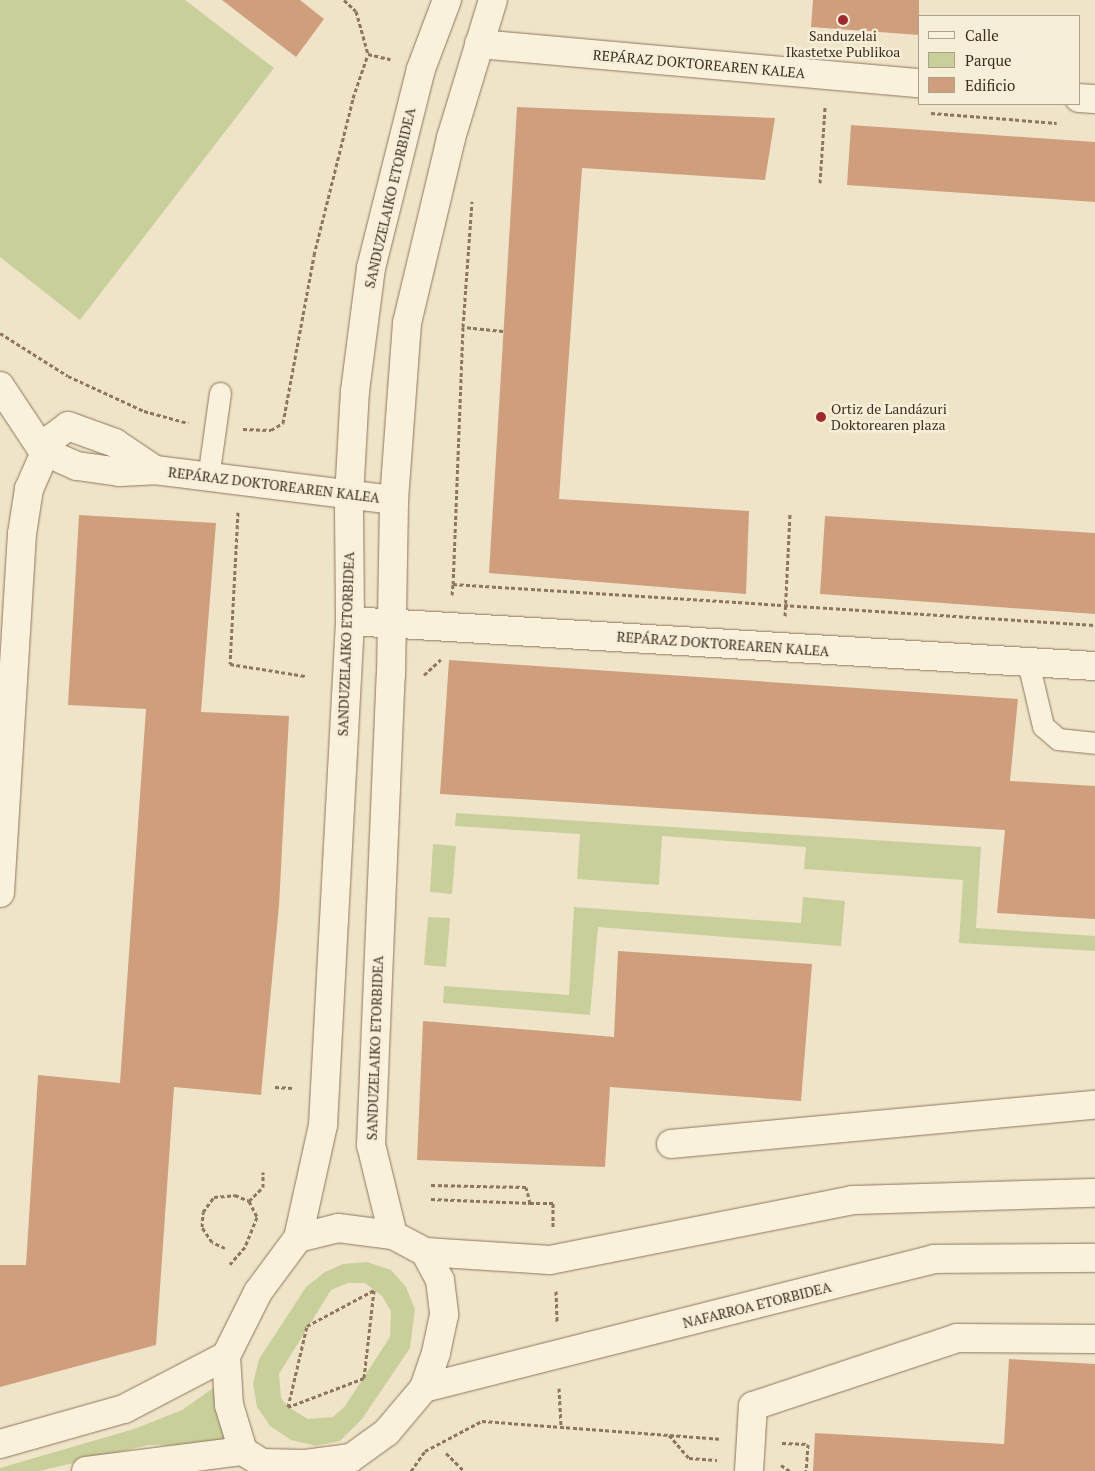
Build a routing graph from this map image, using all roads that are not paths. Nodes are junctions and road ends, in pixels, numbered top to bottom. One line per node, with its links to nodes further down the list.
1 (447, 0): 12 (main road, SANDUZELAIKO ETORBIDEA)
2 (492, 0): 3 (main road, SANDUZELAIKO ETORBIDEA)
3 (479, 44): 4 (main road, REPÁRAZ DOKTOREAREN KALEA); 13 (main road, SANDUZELAIKO ETORBIDEA)
4 (918, 83)
5 (1080, 98): 6 (main road)
6 (1095, 99)
7 (0, 386): 9 (main road)
8 (220, 393): 11 (lane)
9 (43, 451): 10 (main road, REPÁRAZ DOKTOREAREN KALEA); 10 (main road, REPÁRAZ DOKTOREAREN KALEA); 19 (main road)
10 (155, 470): 11 (main road, REPÁRAZ DOKTOREAREN KALEA)
11 (208, 478): 12 (main road, REPÁRAZ DOKTOREAREN KALEA)
12 (350, 497): 13 (main road, REPÁRAZ DOKTOREAREN KALEA); 14 (main road, SANDUZELAIKO ETORBIDEA)
13 (394, 500): 15 (main road, SANDUZELAIKO ETORBIDEA)
14 (350, 622): 15 (main road, REPÁRAZ DOKTOREAREN KALEA); 24 (main road, SANDUZELAIKO ETORBIDEA)
15 (391, 622): 16 (main road, REPÁRAZ DOKTOREAREN KALEA); 23 (main road, SANDUZELAIKO ETORBIDEA)
16 (1028, 662): 17 (main road, REPÁRAZ DOKTOREAREN KALEA); 18 (lane)
17 (1095, 666)
18 (1095, 743)
19 (1, 893)
20 (1095, 1105): 21 (main road)
21 (671, 1144)
22 (1095, 1193): 25 (main road)
23 (393, 1235): 24 (main road); 25 (main road)
24 (298, 1238): 28 (main road)
25 (425, 1252): 29 (main road)
26 (1095, 1258): 29 (main road, NAFARROA ETORBIDEA)
27 (1095, 1339): 34 (main road)
28 (226, 1356): 30 (main road); 31 (main road)
29 (424, 1388): 32 (main road)
30 (0, 1444)
31 (256, 1462): 32 (main road); 33 (main road)
32 (350, 1464)
33 (86, 1471)
34 (749, 1471)

